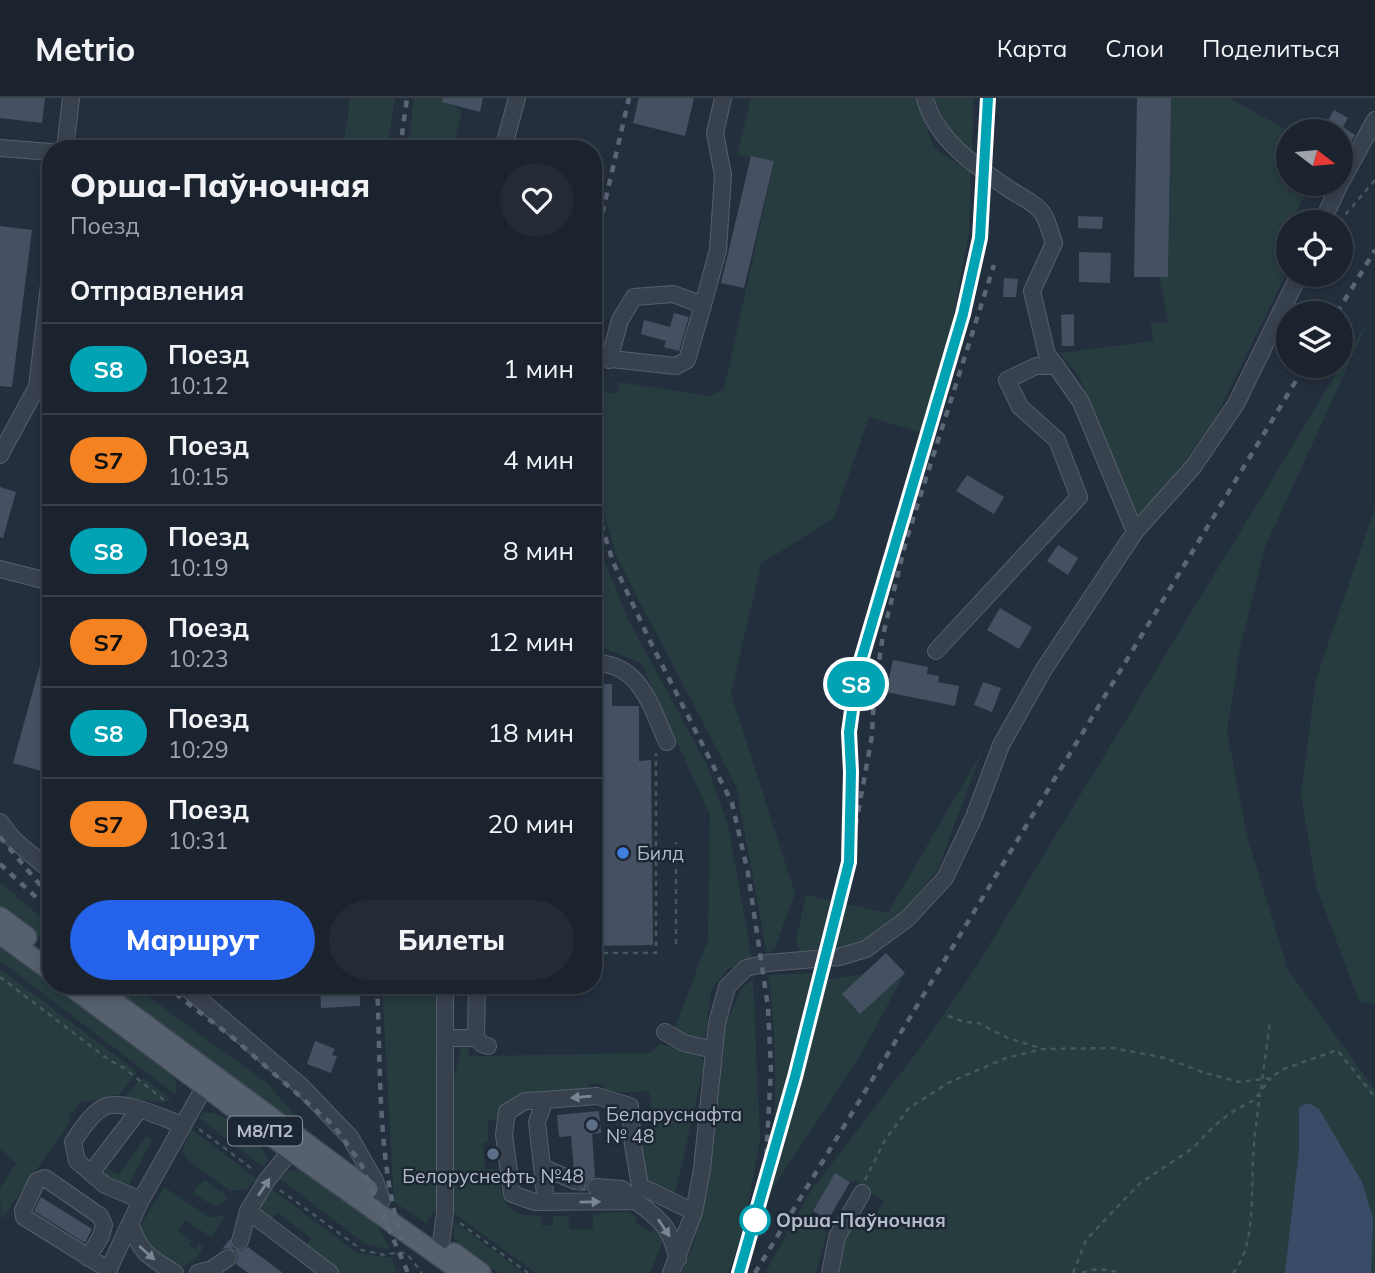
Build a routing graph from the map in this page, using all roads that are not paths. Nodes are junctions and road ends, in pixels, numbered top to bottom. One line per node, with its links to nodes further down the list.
1 (71, 98): 6 (lane)
2 (517, 98): 7 (lane)
3 (723, 98): 12 (lane)
4 (925, 98): 16 (lane)
5 (1375, 120): 10 (lane)
6 (66, 140)
7 (505, 140)
8 (0, 148): 9 (lane)
9 (42, 151)
10 (1353, 160)
11 (1293, 287): 18 (lane)
12 (703, 305): 14 (lane); 15 (lane)
13 (42, 344): 17 (lane)
14 (602, 356)
15 (602, 358)
16 (1056, 366): 18 (lane); 21 (lane)
17 (0, 455)
18 (1135, 532): 37 (lane)
19 (0, 569): 20 (lane)
20 (42, 580)
21 (936, 651)
22 (602, 664): 23 (lane)
23 (661, 745)
24 (0, 822): 25 (lane)
25 (42, 863)
26 (0, 917): 28 (main road)
27 (0, 934): 29 (main road)
28 (42, 948)
29 (42, 964)
30 (82, 994): 38 (main road, М8/П2)
31 (103, 994): 38 (main road, М8/П2)
32 (194, 994): 49 (lane)
33 (444, 994): 36 (lane)
34 (478, 994): 36 (lane)
35 (665, 1032): 37 (lane)
36 (445, 1038): 56 (lane)
37 (715, 1050): 53 (lane)
38 (208, 1080): 41 (lane); 42 (main road, М8/П2)
39 (545, 1100): 43 (lane); 51 (lane); 53 (lane, one-way to 39)
40 (139, 1110): 41 (lane); 44 (lane); 44 (lane)
41 (184, 1122): 48 (lane)
42 (295, 1145): 49 (main road, М8/П2); 52 (lane, one-way to 42); 56 (main road, М8/П2)
43 (542, 1167): 45 (lane); 51 (lane)
44 (91, 1173): 48 (lane)
45 (575, 1181)
46 (596, 1187): 50 (lane)
47 (862, 1194): 66 (lane)
48 (141, 1200): 54 (lane)
49 (382, 1200): 56 (main road, М8/П2)
50 (634, 1201): 51 (lane, one-way to 50); 59 (lane, one-way to 59)
51 (546, 1202)
52 (248, 1211): 55 (lane); 63 (lane)
53 (694, 1212): 59 (lane)
54 (130, 1224): 60 (lane); 62 (lane, one-way to 62)
55 (240, 1241)
56 (439, 1249): 64 (main road, М8/П2); 65 (main road, М8/П2)
57 (89, 1258): 57 (lane); 60 (lane)
58 (228, 1258): 61 (lane)
59 (675, 1266)
60 (108, 1272)
61 (209, 1272)
62 (176, 1273)
63 (330, 1273)
64 (463, 1273)
65 (481, 1273)
66 (830, 1273)

